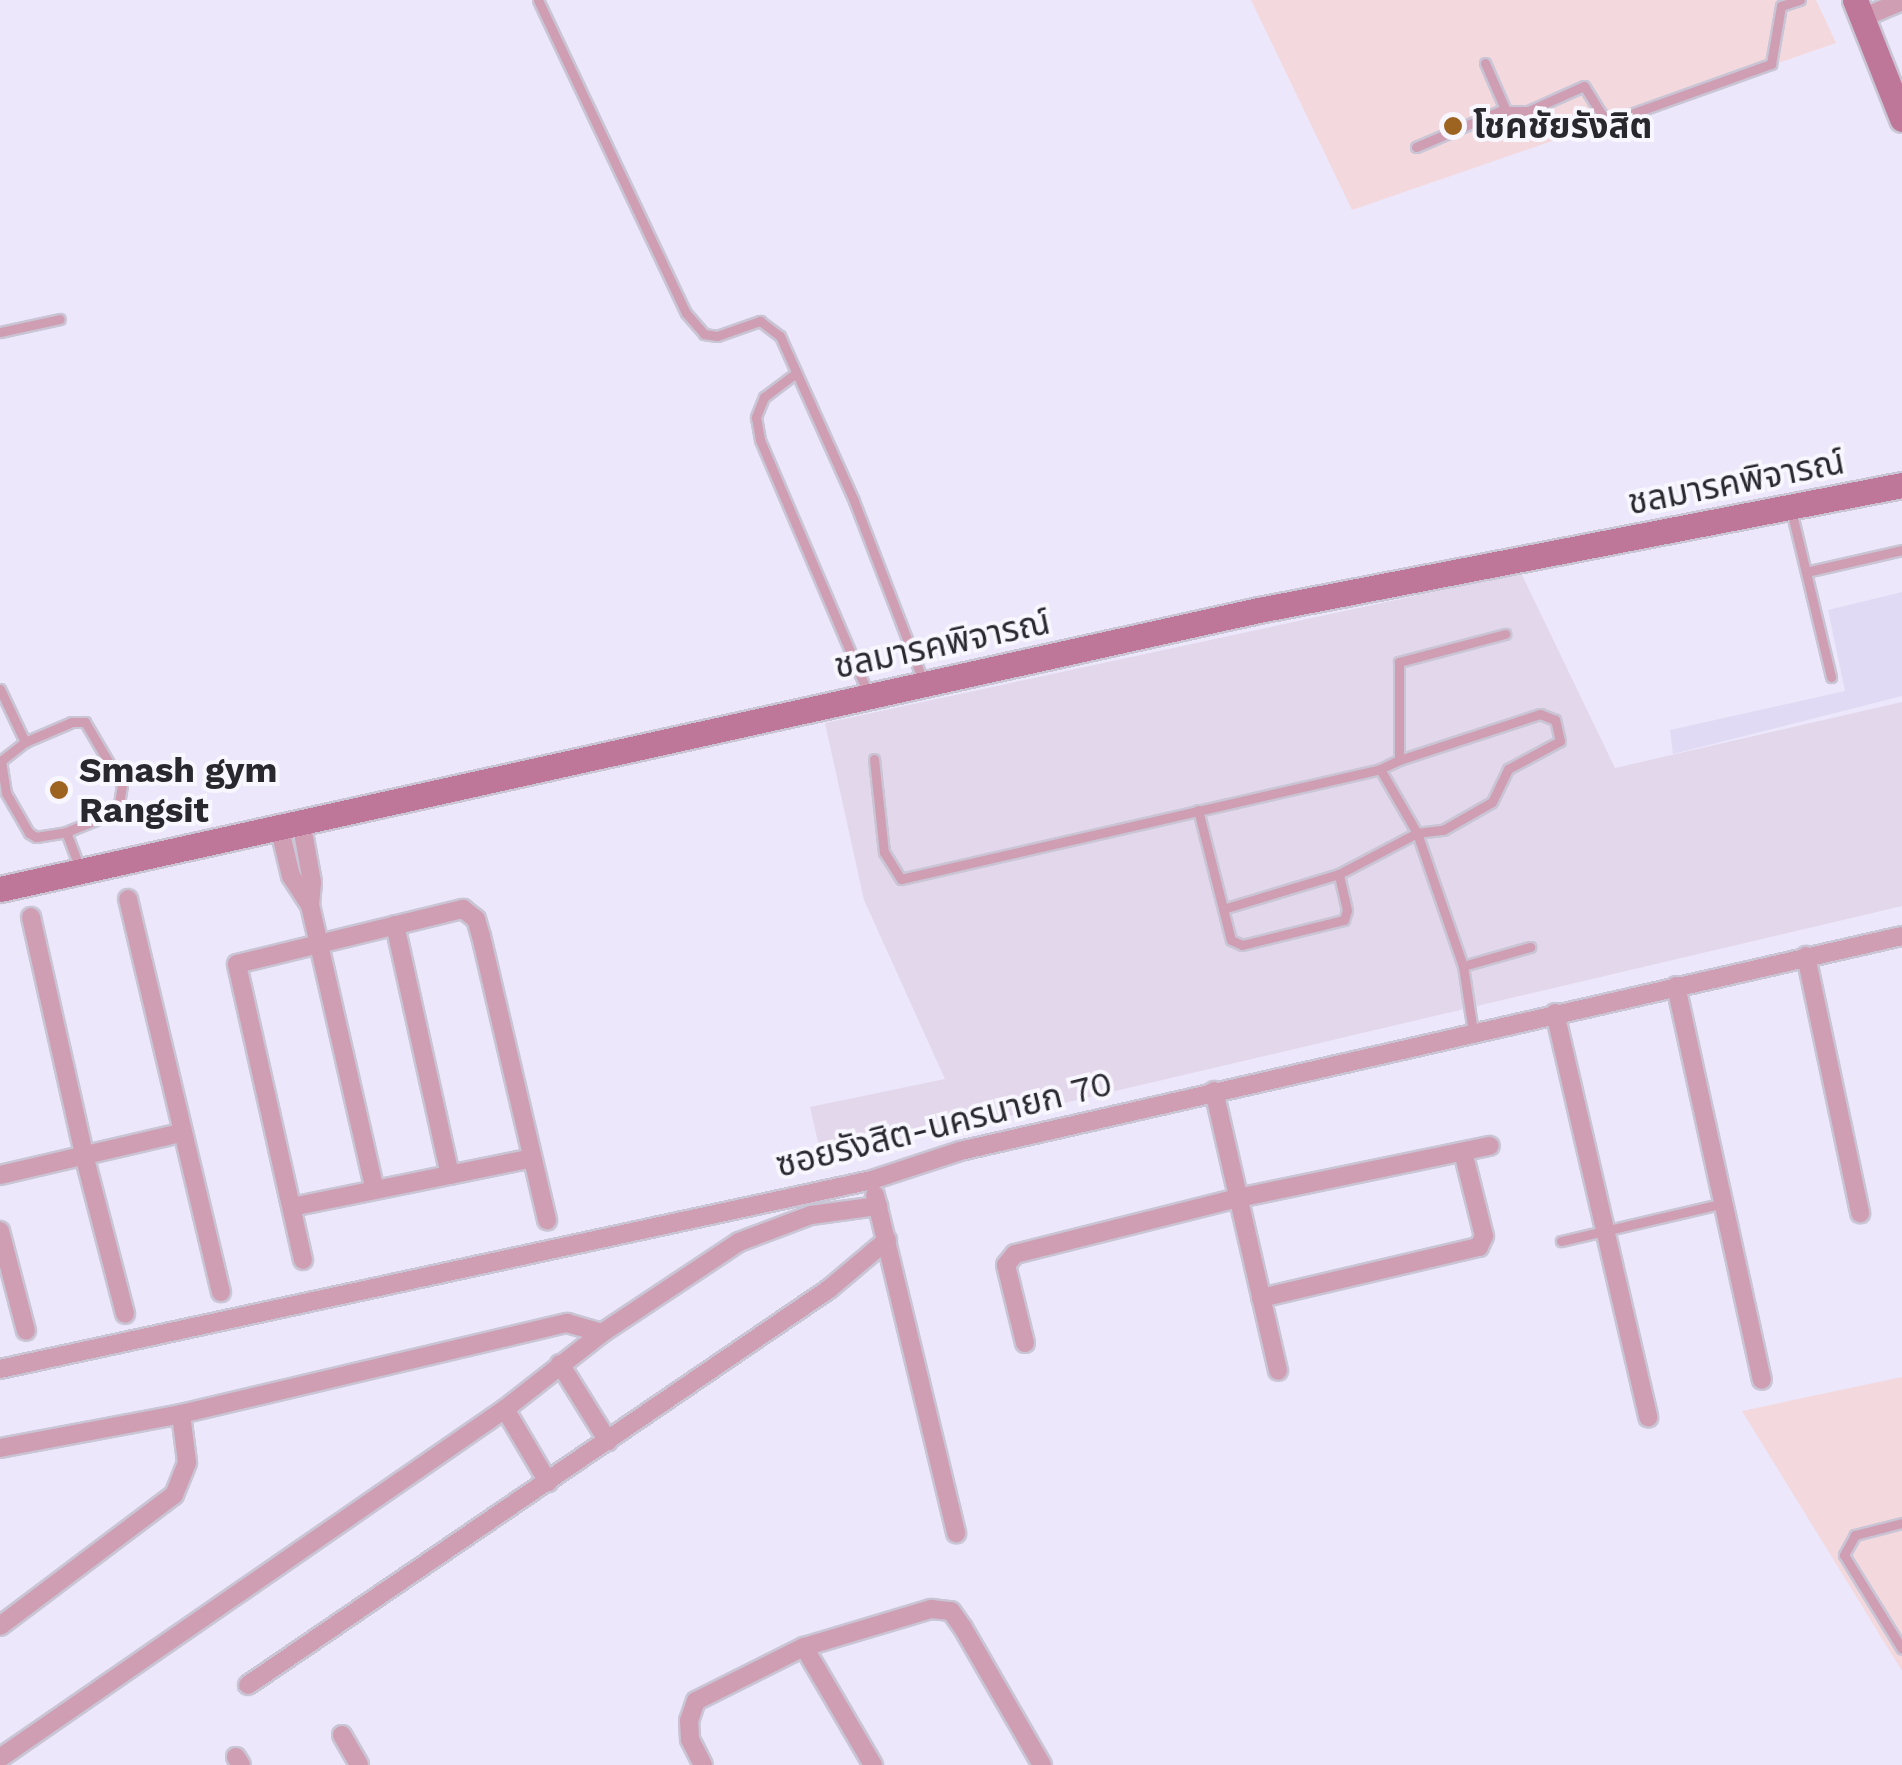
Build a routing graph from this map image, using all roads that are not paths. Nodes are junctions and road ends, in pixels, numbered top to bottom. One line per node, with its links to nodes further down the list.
1 (538, 0): 12 (lane)
2 (1800, 0): 3 (lane)
3 (1780, 3): 7 (lane)
4 (1895, 4): 5 (street)
5 (1858, 9): 8 (street)
6 (1485, 62): 7 (lane)
7 (1506, 110): 9 (lane)
8 (1902, 119)
9 (1416, 146)
10 (60, 320): 11 (lane)
11 (0, 332)
12 (796, 374): 19 (lane); 21 (lane)
13 (1902, 485): 14 (street, ชลมารคพิจารณ์)
14 (1791, 507): 16 (lane); 19 (street, ชลมารคพิจารณ์)
15 (1902, 550): 16 (lane)
16 (1806, 572): 18 (lane)
17 (1505, 634): 24 (lane)
18 (1832, 677)
19 (924, 684): 21 (street, ชลมารคพิจารณ์)
20 (0, 689): 22 (lane)
21 (869, 696): 27 (street, ชลมารคพิจารณ์)
22 (25, 742): 28 (lane); 28 (lane)
23 (874, 759): 26 (lane)
24 (1399, 760): 25 (lane); 29 (lane)
25 (1380, 769): 26 (lane); 29 (lane)
26 (1198, 810): 34 (lane)
27 (290, 824): 30 (street, ชลมารคพิจารณ์); 38 (street)
28 (66, 832): 30 (lane)
29 (1417, 833): 31 (lane); 41 (lane)
30 (80, 871): 32 (street, ชลมารคพิจารณ์)
31 (1339, 874): 34 (lane); 34 (lane)
32 (0, 890)
33 (128, 899): 46 (street)
34 (1223, 909)
35 (31, 917): 49 (street)
36 (395, 925): 38 (street); 50 (street); 52 (street)
37 (1902, 936): 40 (street, ซอยรังสิต-นครนายก 70)
38 (318, 944): 54 (street); 58 (street)
39 (1530, 947): 41 (lane)
40 (1806, 956): 42 (street, ซอยรังสิต-นครนายก 70); 59 (street)
41 (1462, 966): 44 (lane)
42 (1676, 986): 43 (street, ซอยรังสิต-นครนายก 70); 56 (street)
43 (1556, 1013): 44 (street, ซอยรังสิต-นครนายก 70); 62 (street)
44 (1472, 1032): 45 (street, ซอยรังสิต-นครนายก 70)
45 (1214, 1091): 53 (street, ซอยรังสิต-นครนายก 70); 55 (street)
46 (180, 1133): 49 (street); 66 (street)
47 (1490, 1146): 48 (street)
48 (1463, 1152): 55 (street); 67 (street)
49 (84, 1155): 51 (street); 68 (street)
50 (532, 1158): 52 (street); 60 (street)
51 (0, 1175)
52 (450, 1175): 54 (street)
53 (872, 1180): 57 (street); 73 (street, ซอยรังสิต-นครนายก 70)
54 (375, 1190): 58 (street)
55 (1238, 1198): 67 (street); 71 (street)
56 (1724, 1203): 62 (lane); 75 (street)
57 (878, 1206): 63 (street); 70 (street)
58 (292, 1207): 65 (street)
59 (1860, 1212)
60 (546, 1220)
61 (0, 1231): 69 (street)
62 (1605, 1232): 64 (lane); 78 (street)
63 (887, 1240): 79 (street); 83 (street)
64 (1562, 1241)
65 (302, 1260)
66 (222, 1292)
67 (1261, 1298): 74 (street)
68 (125, 1314)
69 (26, 1330)
70 (602, 1333): 72 (street); 77 (street)
71 (1024, 1344)
72 (560, 1364): 76 (street); 79 (street)
73 (0, 1369)
74 (1278, 1371)
75 (1762, 1380)
76 (504, 1409): 81 (street); 89 (street)
77 (181, 1414): 80 (street); 84 (street)
78 (1648, 1417)
79 (608, 1441): 81 (street)
80 (0, 1448)
81 (548, 1482): 87 (street)
82 (1902, 1523): 86 (lane)
83 (956, 1533)
84 (0, 1626)
85 (804, 1646): 91 (street); 92 (street); 93 (street)
86 (1902, 1649)
87 (248, 1686)
88 (342, 1735): 90 (street)
89 (0, 1758)
90 (359, 1765)
91 (703, 1765)
92 (873, 1765)
93 (1042, 1765)

